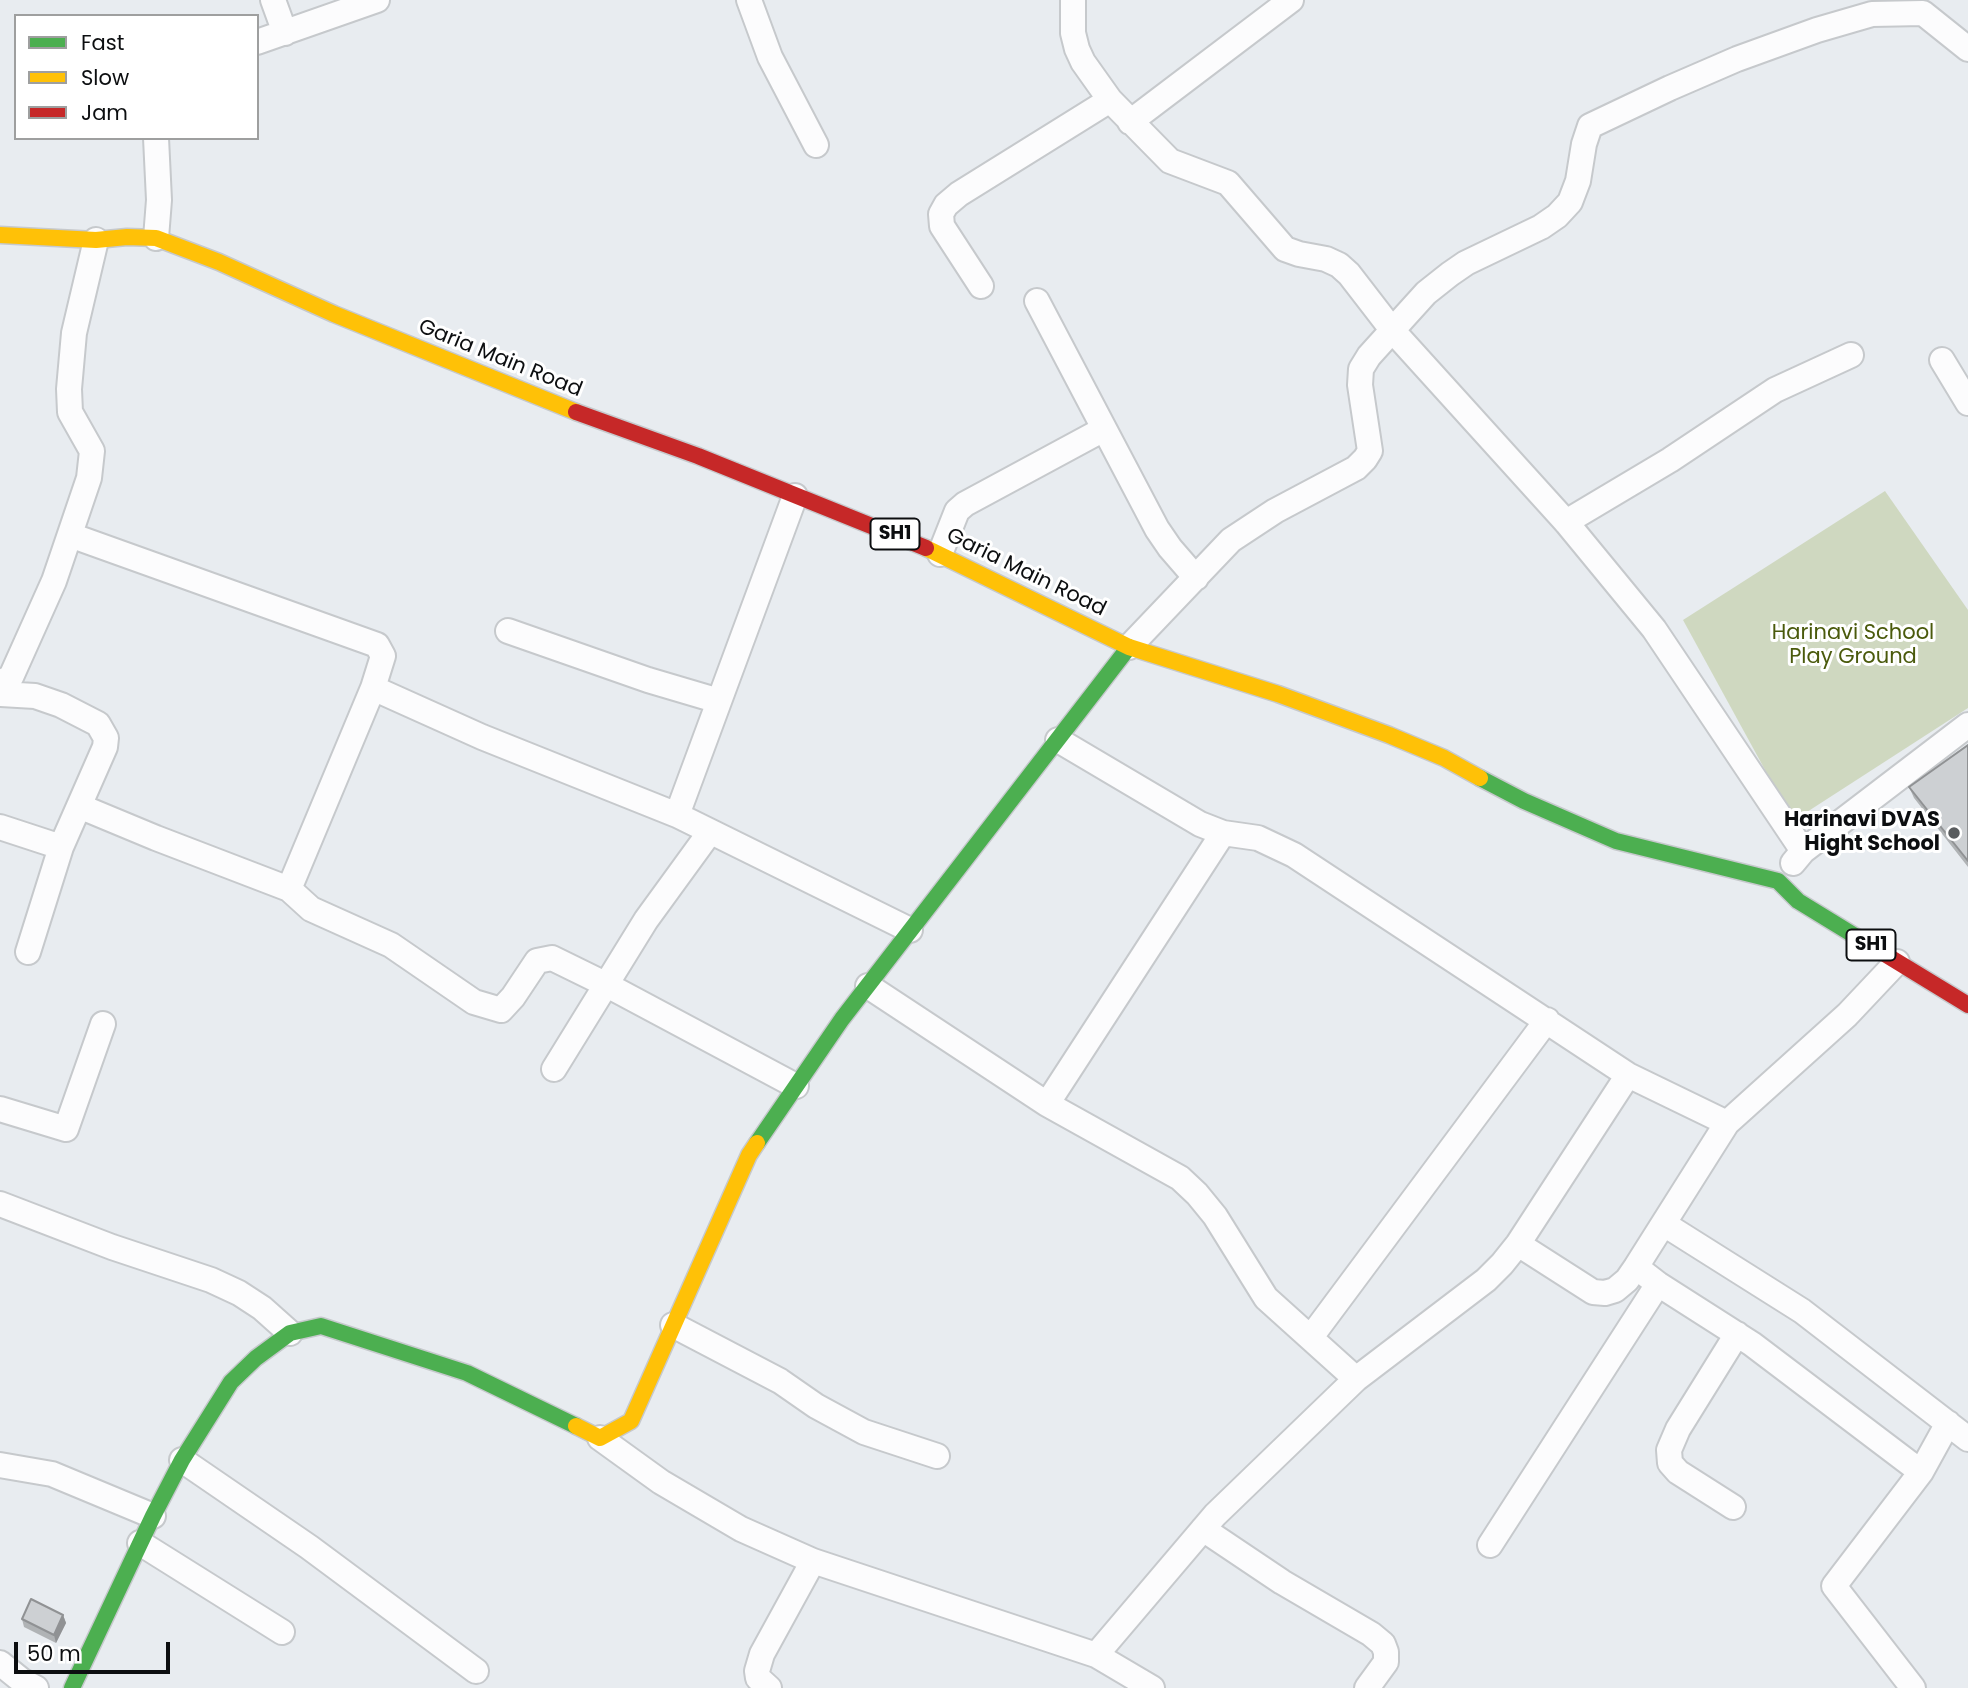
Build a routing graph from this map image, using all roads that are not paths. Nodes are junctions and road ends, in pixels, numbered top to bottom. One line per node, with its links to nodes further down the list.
1 (273, 0): 6 (street)
2 (377, 0): 6 (street)
3 (749, 0): 12 (street)
4 (1073, 0): 9 (street)
5 (1291, 0): 10 (street)
6 (285, 33): 7 (street)
7 (259, 41)
8 (1968, 49): 18 (street)
9 (1110, 100): 10 (street); 16 (street)
10 (1130, 121): 18 (street)
11 (156, 140): 14 (street)
12 (816, 145)
13 (0, 235): 15 (main road, Garia Main Road / SH1)
14 (156, 238): 15 (main road, Garia Main Road / SH1); 23 (main road, Garia Main Road / SH1)
15 (96, 240): 25 (street)
16 (981, 286)
17 (1037, 301): 22 (street)
18 (1393, 331): 24 (street); 27 (street)
19 (1851, 355): 24 (street)
20 (1942, 360): 21 (street)
21 (1968, 403)
22 (1104, 429): 26 (street); 27 (street)
23 (795, 496): 26 (main road, Garia Main Road / SH1); 32 (street)
24 (1566, 522): 41 (street)
25 (70, 535): 30 (street); 31 (street)
26 (940, 554): 29 (main road, Garia Main Road / SH1)
27 (1196, 578): 29 (street)
28 (508, 631): 32 (street)
29 (1129, 647): 34 (main road); 42 (main road, Garia Main Road / SH1)
30 (373, 688): 36 (street); 43 (street)
31 (1, 689): 35 (street)
32 (719, 701): 36 (street)
33 (1968, 726): 41 (street)
34 (1058, 740): 39 (street); 44 (main road)
35 (79, 806): 40 (street); 43 (street)
36 (677, 815): 38 (street)
37 (0, 827): 40 (street)
38 (710, 832): 44 (street); 47 (street)
39 (1223, 833): 50 (street); 55 (street)
40 (61, 847): 45 (street)
41 (1803, 851): 42 (street)
42 (1778, 881): 46 (main road, Garia Main Road / SH1)
43 (289, 889): 47 (street)
44 (910, 930): 48 (main road)
45 (27, 952)
46 (1897, 962): 49 (main road, Garia Main Road / SH1); 57 (street)
47 (605, 984): 52 (street); 54 (street)
48 (868, 986): 54 (main road); 55 (street)
49 (1968, 1005)
50 (1547, 1020): 53 (street); 66 (street)
51 (103, 1024): 56 (street)
52 (554, 1069)
53 (1628, 1075): 57 (street); 60 (street)
54 (796, 1086): 63 (main road)
55 (1047, 1104): 66 (street)
56 (0, 1109)
57 (1727, 1123): 59 (street)
58 (0, 1204): 64 (street)
59 (1664, 1224): 61 (street); 68 (street)
60 (1518, 1244): 61 (street); 67 (street)
61 (1636, 1267): 62 (street)
62 (1658, 1284): 65 (street); 79 (street)
63 (673, 1325): 69 (main road); 71 (street)
64 (290, 1333): 69 (main road); 72 (main road)
65 (1737, 1334): 74 (street); 75 (street)
66 (1311, 1337): 67 (street)
67 (1356, 1379): 77 (street)
68 (1948, 1423): 70 (street); 74 (street)
69 (600, 1438): 80 (street)
70 (1968, 1439)
71 (937, 1456)
72 (182, 1460): 76 (main road); 84 (street)
73 (0, 1465): 76 (street)
74 (1921, 1472): 90 (street)
75 (1733, 1507)
76 (153, 1516): 78 (main road)
77 (1203, 1529): 82 (street); 89 (street)
78 (140, 1543): 81 (street); 86 (main road)
79 (1490, 1545)
80 (813, 1561): 82 (street); 87 (street)
81 (282, 1632)
82 (1096, 1655): 88 (street)
83 (0, 1663): 85 (street)
84 (476, 1671)
85 (36, 1688)
86 (72, 1688)
87 (769, 1688)
88 (1152, 1688)
89 (1367, 1688)
90 (1913, 1688)

